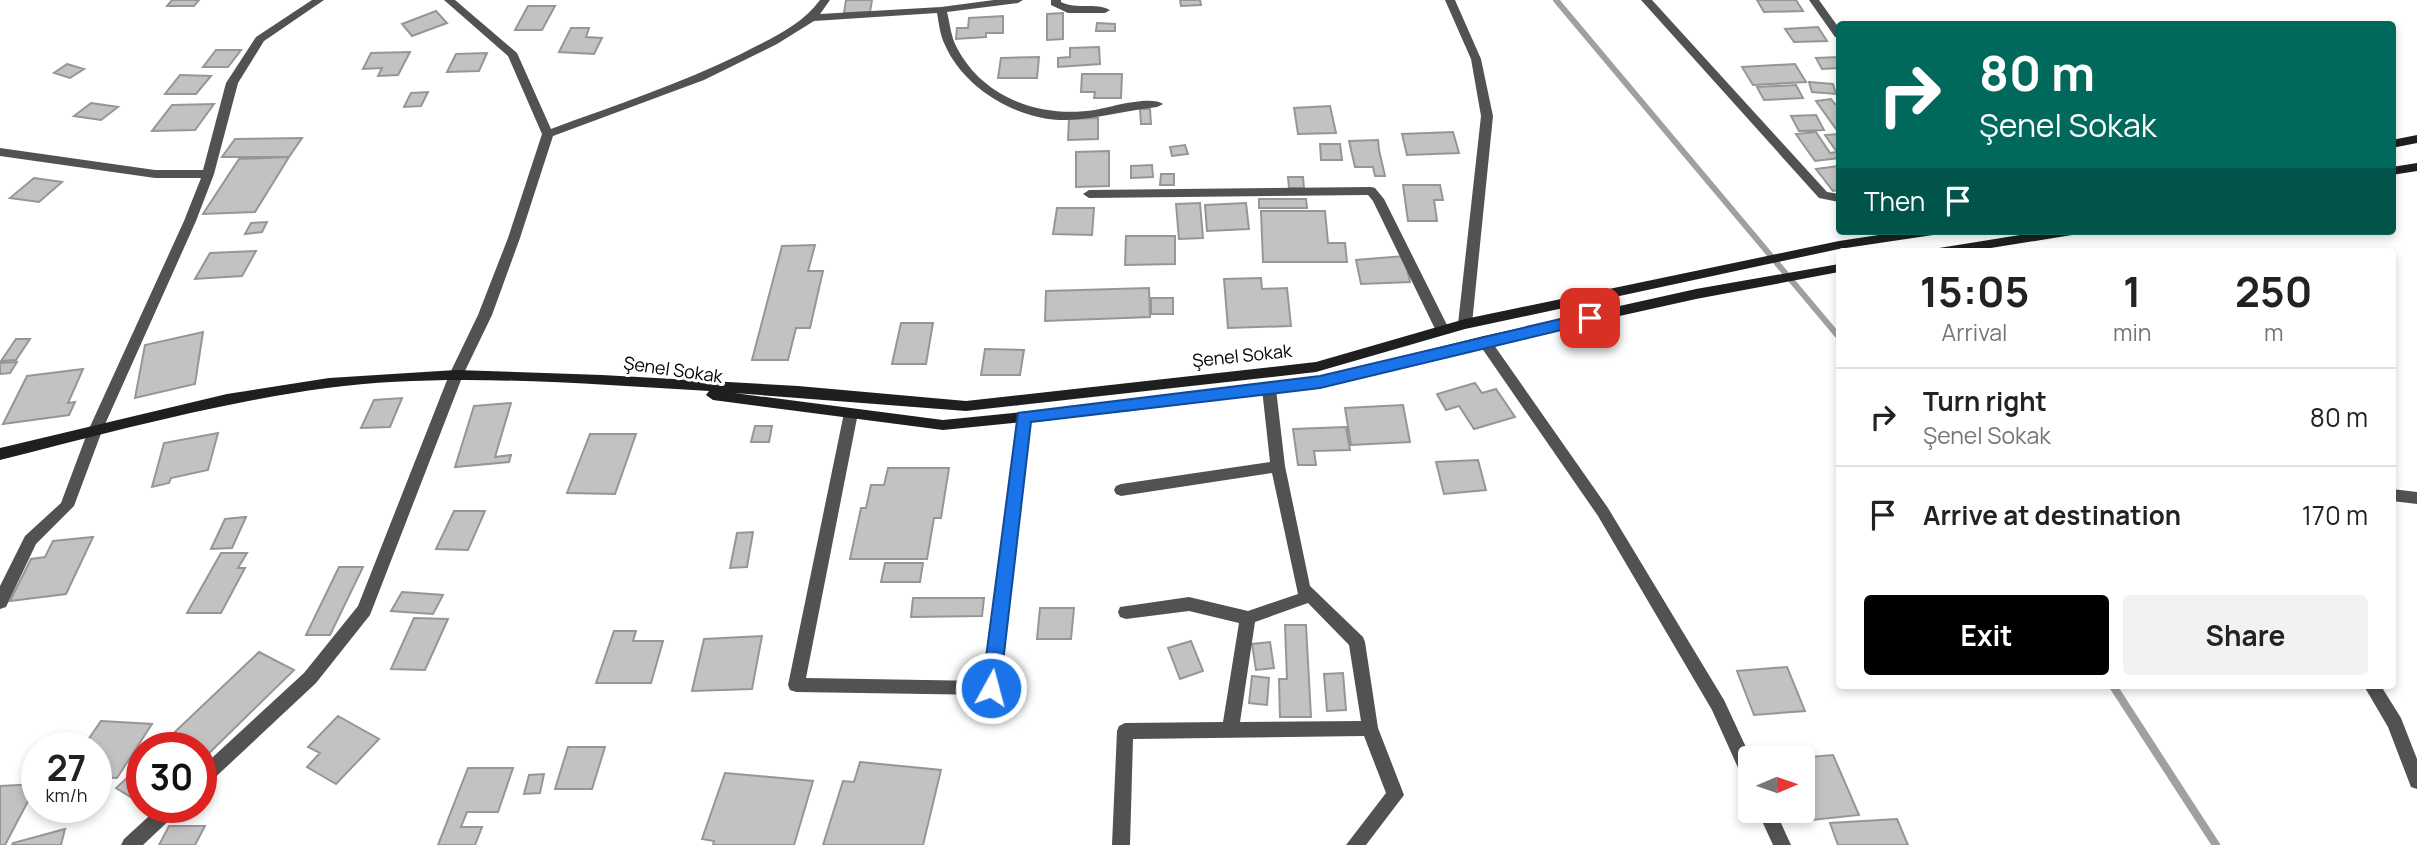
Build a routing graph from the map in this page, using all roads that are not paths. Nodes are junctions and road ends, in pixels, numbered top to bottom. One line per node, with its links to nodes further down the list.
1 (319, 0): 20 (street)
2 (449, 0): 14 (street)
3 (825, 0): 11 (street)
4 (1018, 0): 9 (street)
5 (1056, 0): 10 (street)
6 (1450, 0): 27 (street)
7 (1647, 0): 22 (street)
8 (1814, 0): 12 (street)
9 (941, 10): 11 (street); 13 (street)
10 (1105, 10)
11 (812, 18): 14 (street)
12 (1836, 31)
13 (1157, 104)
14 (548, 134): 30 (street)
15 (2417, 139): 16 (street)
16 (2396, 143)
17 (0, 152): 20 (street)
18 (2417, 167): 19 (street)
19 (2396, 171)
20 (208, 174): 35 (street)
21 (1089, 194): 28 (street)
22 (1836, 197)
23 (1908, 235): 27 (street, Şenel Sokak)
24 (2047, 235): 25 (street)
25 (1964, 248)
26 (1836, 269): 29 (street, Şenel Sokak)
27 (1465, 324): 28 (street, Şenel Sokak)
28 (1443, 331): 31 (street, Şenel Sokak)
29 (1484, 341): 32 (street, Şenel Sokak); 48 (street)
30 (456, 375): 31 (street); 35 (street); 49 (street)
31 (602, 380): 33 (street, Şenel Sokak)
32 (1269, 389): 34 (street, Şenel Sokak); 37 (street)
33 (850, 413): 34 (street, Şenel Sokak); 34 (street)
34 (1024, 417)
35 (94, 431): 36 (street); 42 (street)
36 (0, 454)
37 (1278, 466): 38 (street); 41 (street)
38 (1121, 490)
39 (2396, 495): 40 (street)
40 (2417, 498)
41 (1310, 596): 44 (street); 46 (street)
42 (0, 602)
43 (1126, 612): 44 (street)
44 (1248, 618): 47 (street)
45 (2373, 689): 50 (street)
46 (1370, 728): 47 (street); 55 (street)
47 (1230, 730): 54 (street)
48 (1738, 749)
49 (217, 764)
50 (2417, 781)
51 (154, 823): 53 (street)
52 (1772, 823): 56 (street)
53 (130, 845)
54 (1121, 845)
55 (1354, 845)
56 (1782, 845)

